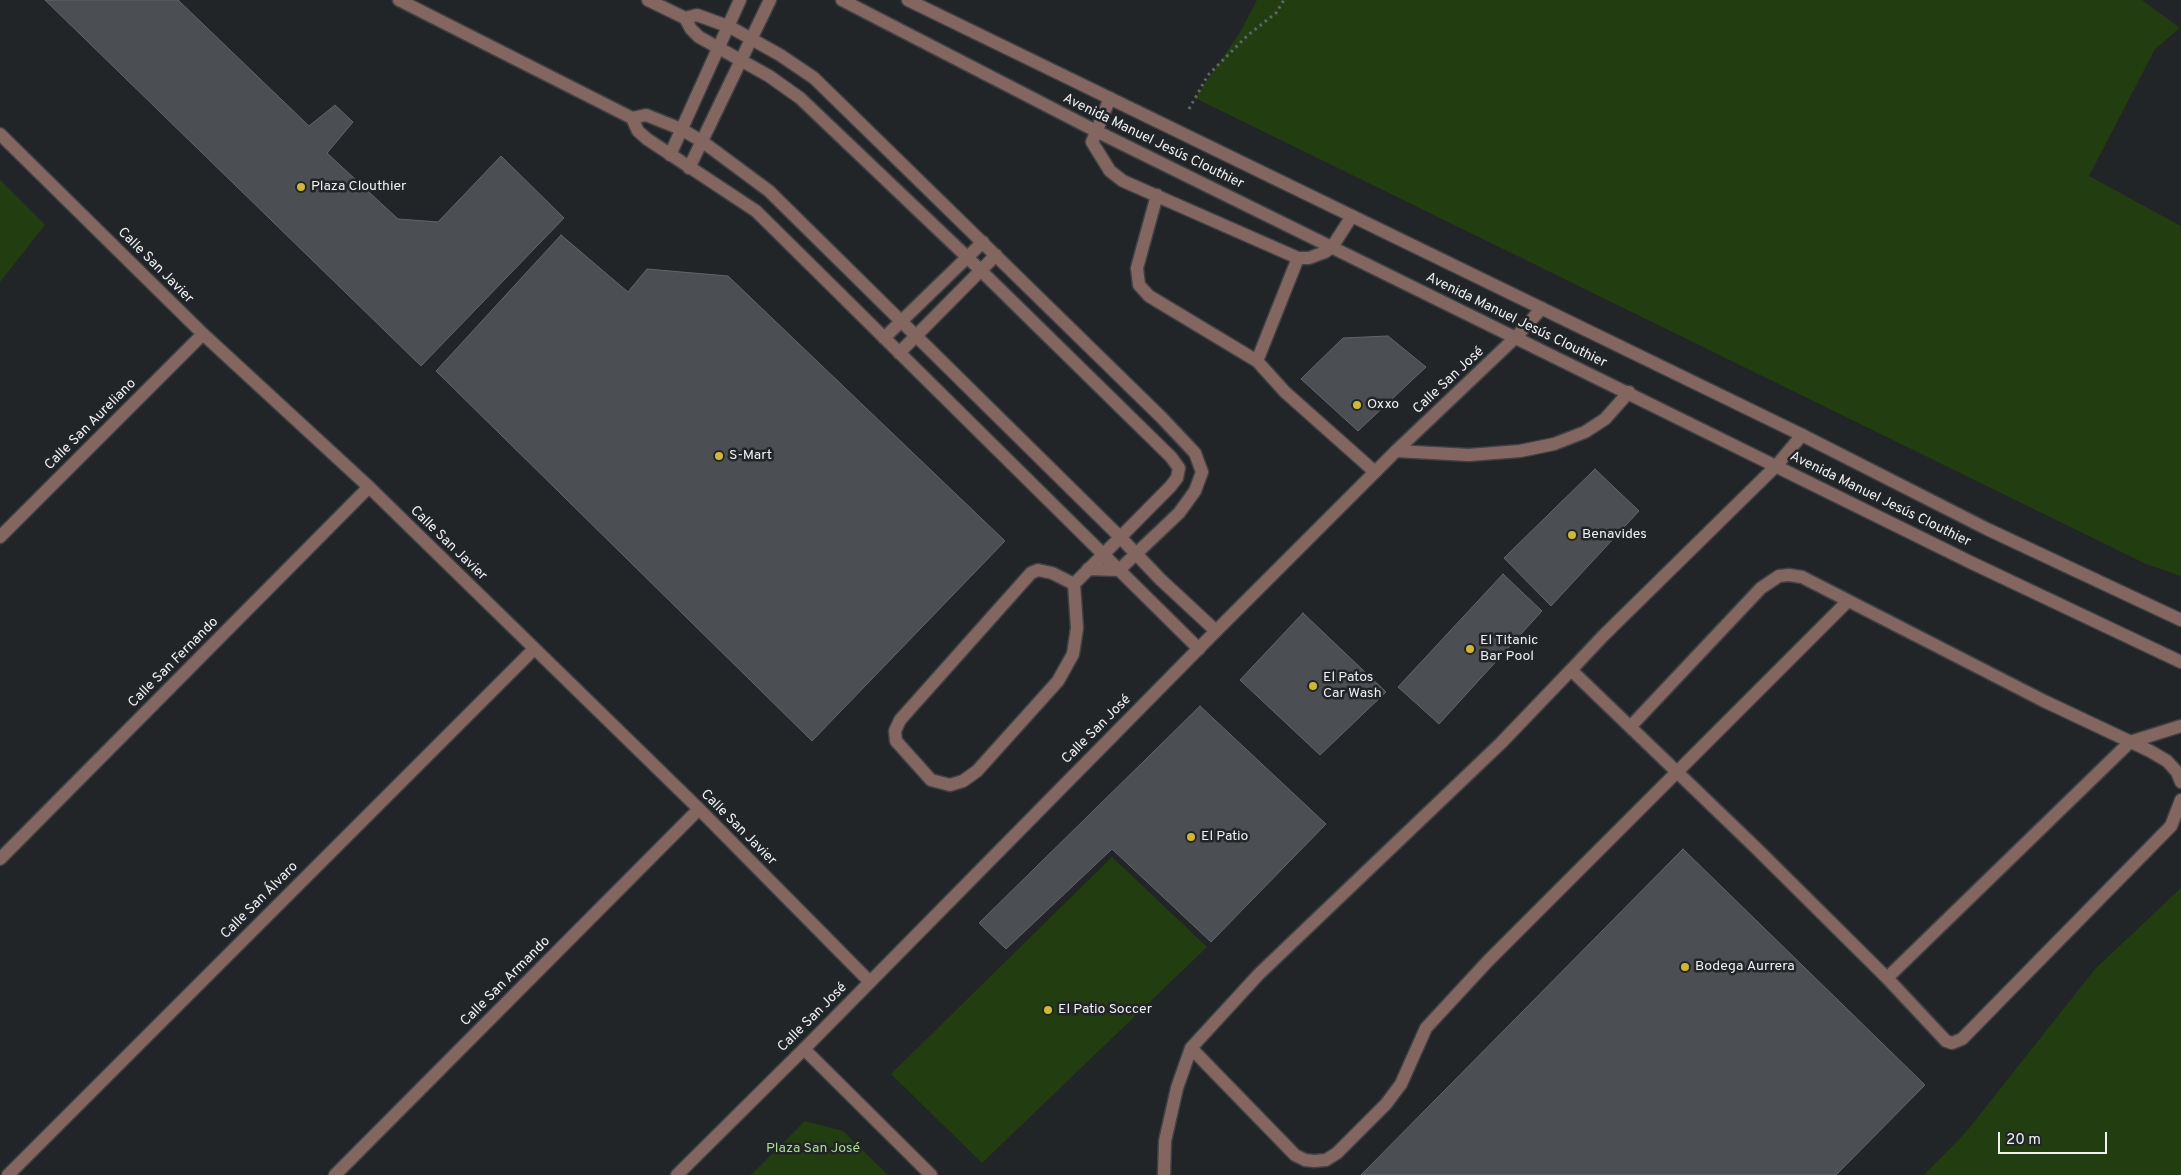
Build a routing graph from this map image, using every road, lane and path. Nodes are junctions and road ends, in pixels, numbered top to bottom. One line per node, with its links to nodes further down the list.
1 (399, 0): 14 (street)
2 (648, 0): 8 (street)
3 (740, 0): 9 (street)
4 (770, 0): 10 (street)
5 (842, 0): 16 (street, Avenida Manuel Jesús Clouthier)
6 (908, 0): 13 (street, Avenida Manuel Jesús Clouthier)
7 (1284, 0): 17 (path)
8 (685, 18): 9 (street); 11 (street)
9 (730, 27): 10 (street); 11 (street)
10 (751, 39): 12 (street); 24 (street)
11 (720, 48): 12 (street); 15 (street)
12 (741, 60): 19 (street); 27 (street)
13 (1110, 98): 16 (street); 17 (street, Avenida Manuel Jesús Clouthier)
14 (632, 118): 15 (street); 20 (street)
15 (681, 129): 19 (street); 20 (street)
16 (1096, 131): 22 (street); 25 (street, Avenida Manuel Jesús Clouthier)
17 (1177, 131): 23 (street, Avenida Manuel Jesús Clouthier)
18 (0, 134): 32 (street, Calle San Javier)
19 (703, 142): 21 (street); 31 (street)
20 (670, 156): 21 (street)
21 (689, 168): 35 (street)
22 (1157, 195): 28 (street); 37 (street)
23 (1352, 216): 25 (street); 30 (street, Avenida Manuel Jesús Clouthier)
24 (983, 242): 26 (street); 27 (street)
25 (1332, 247): 28 (street); 34 (street, Avenida Manuel Jesús Clouthier)
26 (996, 255): 29 (street); 46 (street)
27 (966, 256): 29 (street); 31 (street)
28 (1298, 258): 37 (street)
29 (980, 270): 33 (street); 45 (street)
30 (1542, 308): 34 (street, Calle San José); 39 (street, Avenida Manuel Jesús Clouthier)
31 (902, 321): 33 (street); 35 (street)
32 (203, 334): 43 (street, Calle San Javier); 44 (street, Calle San Aureliano)
33 (916, 335): 36 (street); 45 (street)
34 (1516, 337): 38 (street, Avenida Manuel Jesús Clouthier); 40 (street, Calle San José)
35 (884, 338): 36 (street)
36 (899, 353): 47 (street)
37 (1257, 361): 42 (street)
38 (1629, 392): 40 (street); 41 (street, Avenida Manuel Jesús Clouthier)
39 (1802, 435): 41 (street); 52 (street, Avenida Manuel Jesús Clouthier)
40 (1396, 451): 42 (street, Calle San José)
41 (1777, 465): 56 (street, Avenida Manuel Jesús Clouthier); 57 (street)
42 (1375, 472): 53 (street, Calle San José)
43 (369, 487): 54 (street, Calle San Javier); 65 (street, Calle San Fernando)
44 (0, 537)
45 (1120, 537): 46 (street); 47 (street)
46 (1137, 553): 49 (street); 53 (street)
47 (1103, 555): 48 (street); 49 (street)
48 (1088, 569): 49 (street); 50 (street)
49 (1119, 570): 55 (street)
50 (1074, 584): 50 (street)
51 (1848, 601): 58 (street); 60 (street); 61 (street)
52 (2181, 620)
53 (1216, 631): 55 (street, Calle San José)
54 (534, 649): 64 (street, Calle San Javier); 70 (street, Calle San Álvaro)
55 (1199, 649): 67 (street, Calle San José)
56 (2181, 662)
57 (1571, 670): 58 (street); 68 (street)
58 (1631, 726): 61 (street)
59 (2181, 726): 60 (street)
60 (2130, 742): 62 (street); 66 (street)
61 (1678, 773): 66 (street); 68 (street)
62 (2181, 782)
63 (2181, 800): 66 (street)
64 (699, 809): 67 (street, Calle San Javier); 71 (street, Calle San Armando)
65 (0, 859)
66 (1887, 978)
67 (870, 982): 69 (street, Calle San José)
68 (1191, 1048): 74 (street)
69 (804, 1049): 72 (street, Calle San José); 73 (street)
70 (8, 1175)
71 (335, 1175)
72 (677, 1175)
73 (932, 1175)
74 (1164, 1175)

